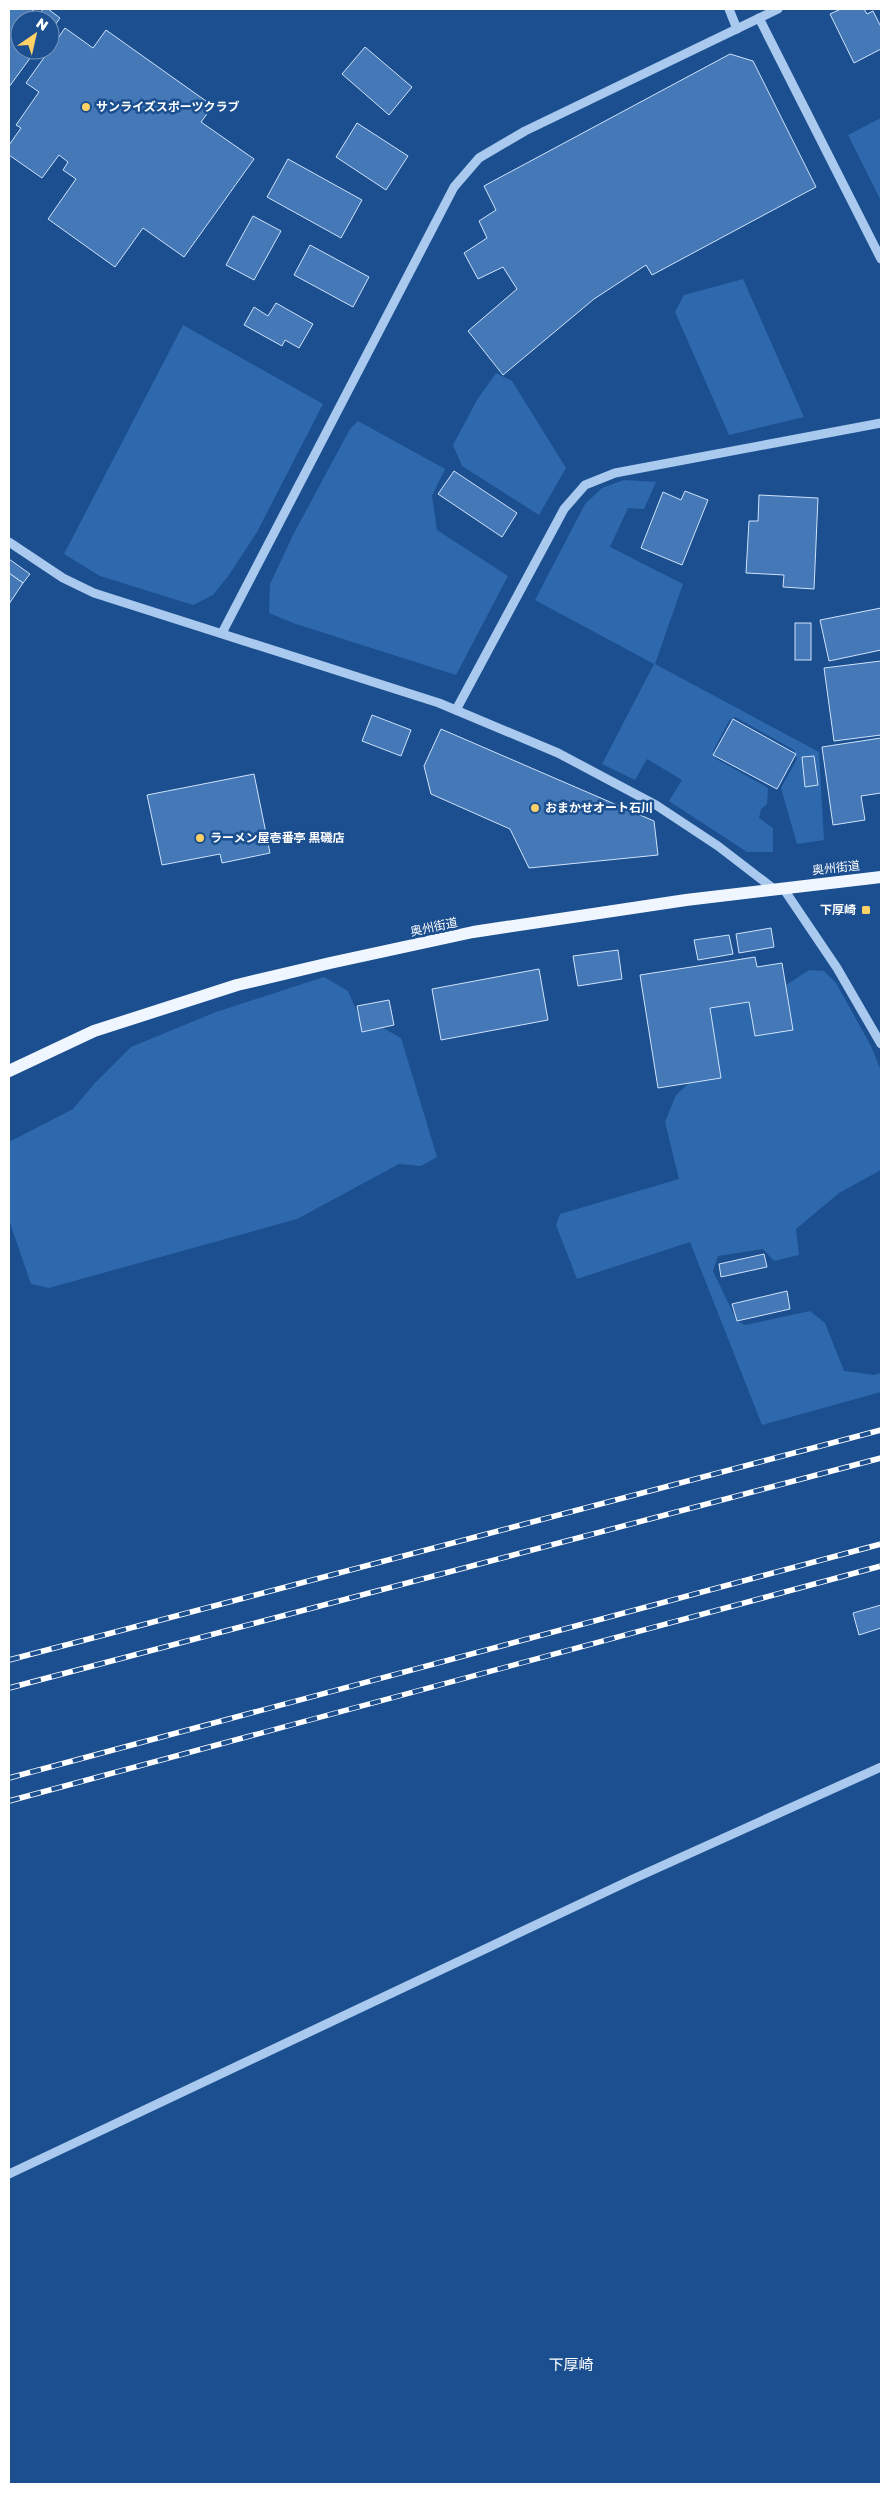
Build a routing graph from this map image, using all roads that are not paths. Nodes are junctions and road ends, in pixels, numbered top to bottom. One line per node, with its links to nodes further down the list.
1 (729, 9): 4 (street)
2 (778, 9): 3 (street)
3 (760, 18): 4 (street); 5 (street)
4 (737, 28): 8 (street)
5 (881, 259)
6 (881, 423): 9 (street)
7 (9, 542): 8 (street)
8 (222, 633): 9 (street)
9 (456, 710): 11 (street)
10 (881, 877): 11 (main road, 奥州街道)
11 (779, 888): 12 (street); 13 (main road, 奥州街道)
12 (881, 1044)
13 (9, 1071)
14 (881, 1767): 15 (street)
15 (9, 2174)

